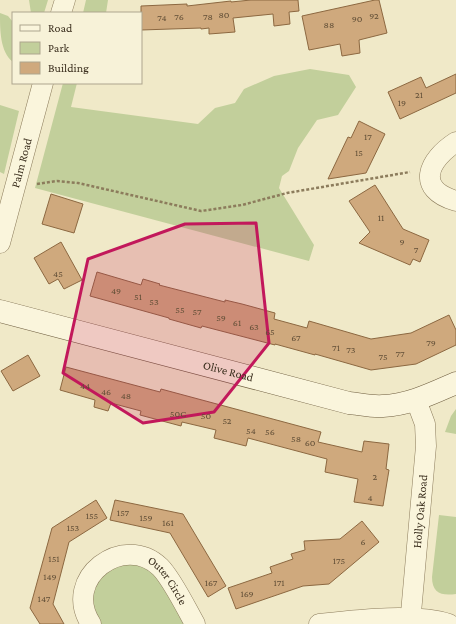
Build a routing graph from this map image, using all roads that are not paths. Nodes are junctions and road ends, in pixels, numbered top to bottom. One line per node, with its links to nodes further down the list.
1 (65, 0): 2 (street)
2 (62, 12)
3 (43, 84): 6 (street, Palm Road)
4 (456, 142): 5 (street)
5 (456, 201)
6 (0, 243)
7 (0, 311): 9 (street, Olive Road)
8 (456, 383): 9 (street, Olive Road)
9 (416, 400): 10 (street, Holly Oak Road)
10 (410, 621): 13 (street); 14 (street)
11 (90, 624): 12 (street, Outer Circle)
12 (196, 624)
13 (319, 624)
14 (449, 624)

